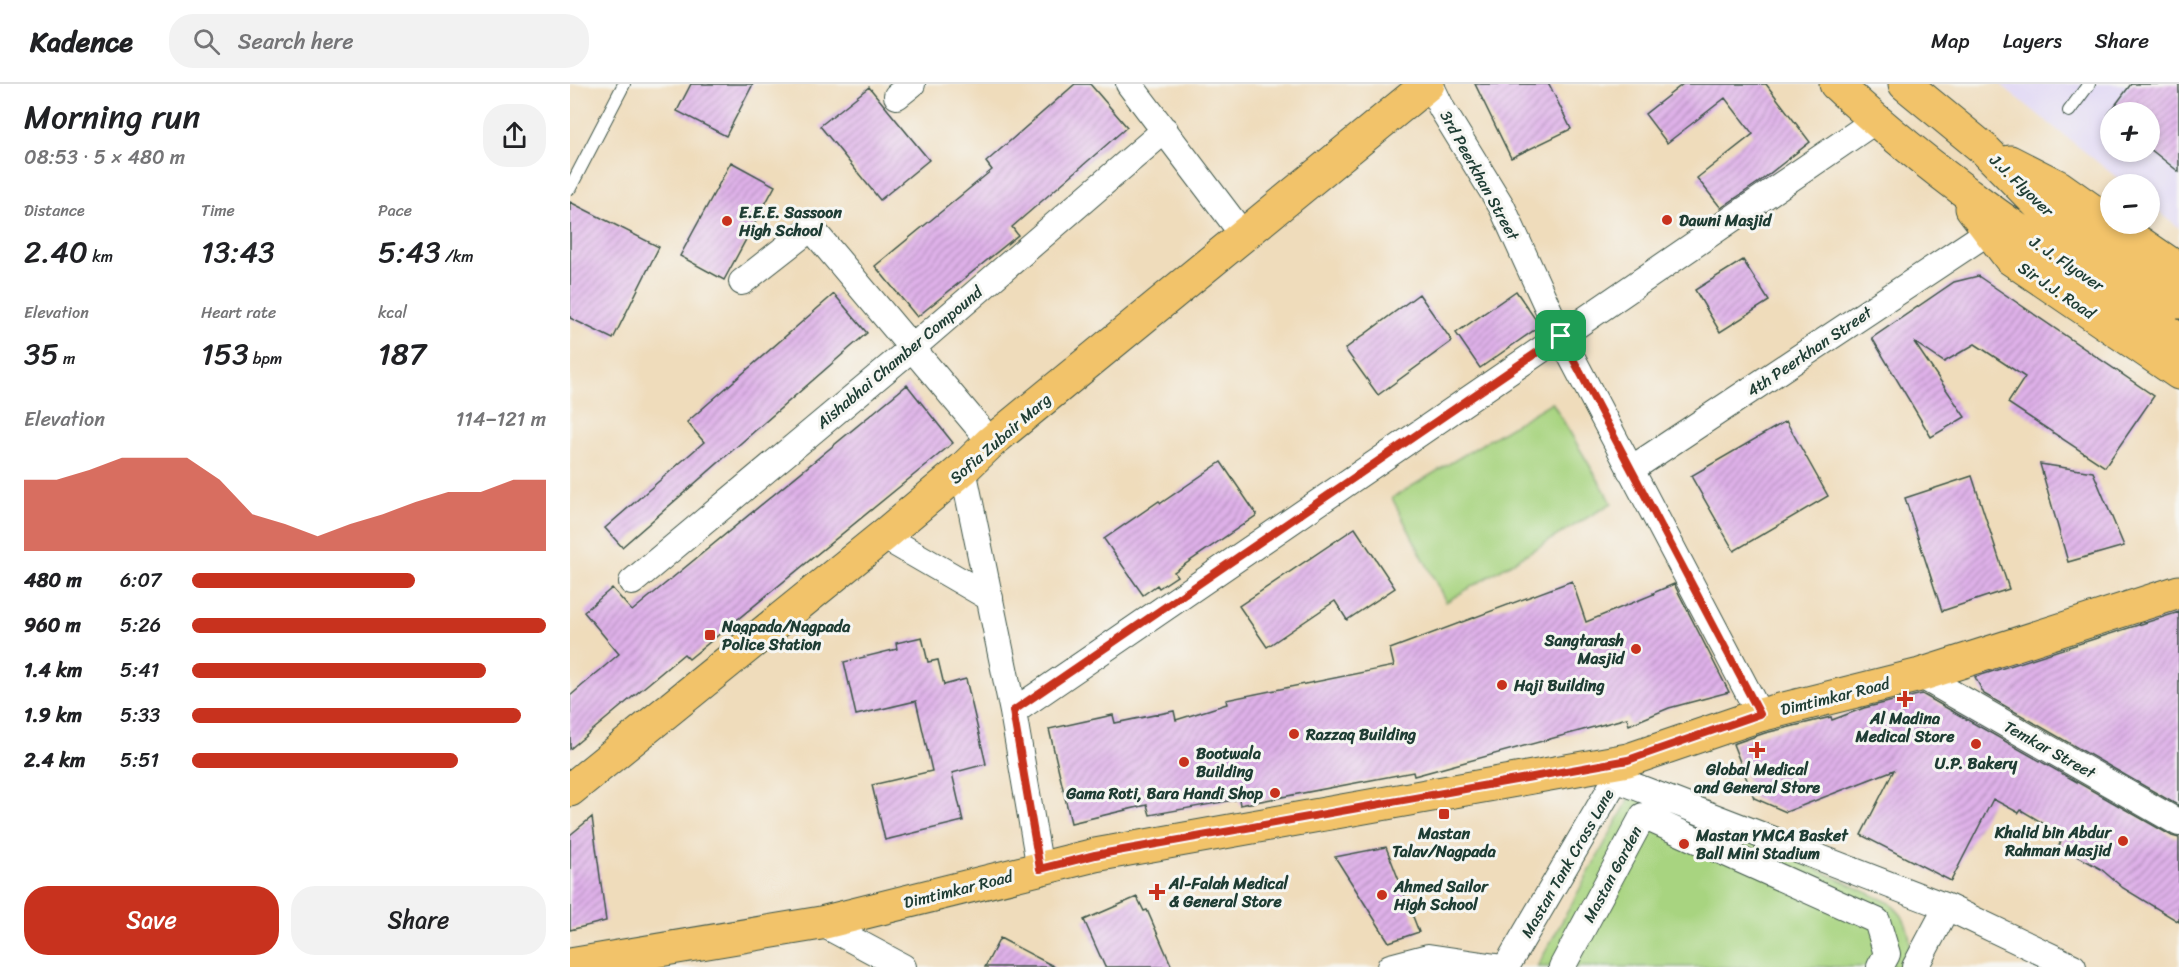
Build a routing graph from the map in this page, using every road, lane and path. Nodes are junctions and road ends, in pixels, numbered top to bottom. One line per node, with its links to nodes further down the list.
1 (624, 84): 12 (lane)
2 (1129, 84): 9 (street)
3 (1429, 84): 16 (main road, Sofia Zubair Marg); 20 (street, 3rd Peerkhan Street)
4 (1836, 84): 8 (main road)
5 (1905, 84): 10 (main road)
6 (2089, 84): 7 (lane)
7 (2069, 111)
8 (1876, 120): 11 (main road); 20 (street)
9 (1165, 130): 16 (street); 22 (street, Aishabhai Chamber Compound)
10 (1984, 149): 13 (main road); 19 (main road, J.J. Flyover)
11 (1955, 185): 14 (main road, Sir J.J. Road); 21 (main road, J. J. Flyover)
12 (570, 188)
13 (2100, 215)
14 (1988, 232): 23 (main road, Sir J.J. Road); 26 (street, 4th Peerkhan Street)
15 (2127, 234): 17 (main road)
16 (1244, 236): 24 (main road, Sofia Zubair Marg)
17 (2179, 270)
18 (742, 282): 22 (street)
19 (2179, 302)
20 (1561, 336): 26 (street, 3rd Peerkhan Street); 32 (street)
21 (2179, 340)
22 (912, 348): 24 (street); 28 (street, Aishabhai Chamber Compound)
23 (2179, 373)
24 (991, 442): 25 (main road, Sofia Zubair Marg)
25 (963, 469): 27 (main road, Sofia Zubair Marg); 30 (street)
26 (1630, 470): 33 (street, 3rd Peerkhan Street)
27 (883, 536): 30 (street); 35 (main road, Sofia Zubair Marg)
28 (632, 582)
29 (2179, 592): 31 (main road, Dimtimkar Road)
30 (990, 598): 32 (street)
31 (1920, 675): 33 (main road, Dimtimkar Road); 36 (street, Temkar Street)
32 (1013, 711): 37 (street)
33 (1760, 714): 34 (main road, Dimtimkar Road)
34 (1622, 770): 37 (main road, Dimtimkar Road); 38 (street); 46 (street, Mastan Tank Cross Lane)
35 (570, 790)
36 (2179, 823)
37 (1040, 869): 40 (main road, Dimtimkar Road)
38 (1947, 907): 41 (street); 50 (street)
39 (1877, 921): 47 (street, Mastan Garden); 48 (street); 49 (street)
40 (821, 923): 42 (main road, Dimtimkar Road); 43 (street)
41 (2041, 959): 51 (street)
42 (570, 965)
43 (903, 967)
44 (1390, 967): 45 (street)
45 (1496, 967)
46 (1506, 967)
47 (1562, 967)
48 (1863, 967)
49 (1880, 967)
50 (1915, 967)
51 (2073, 967)

